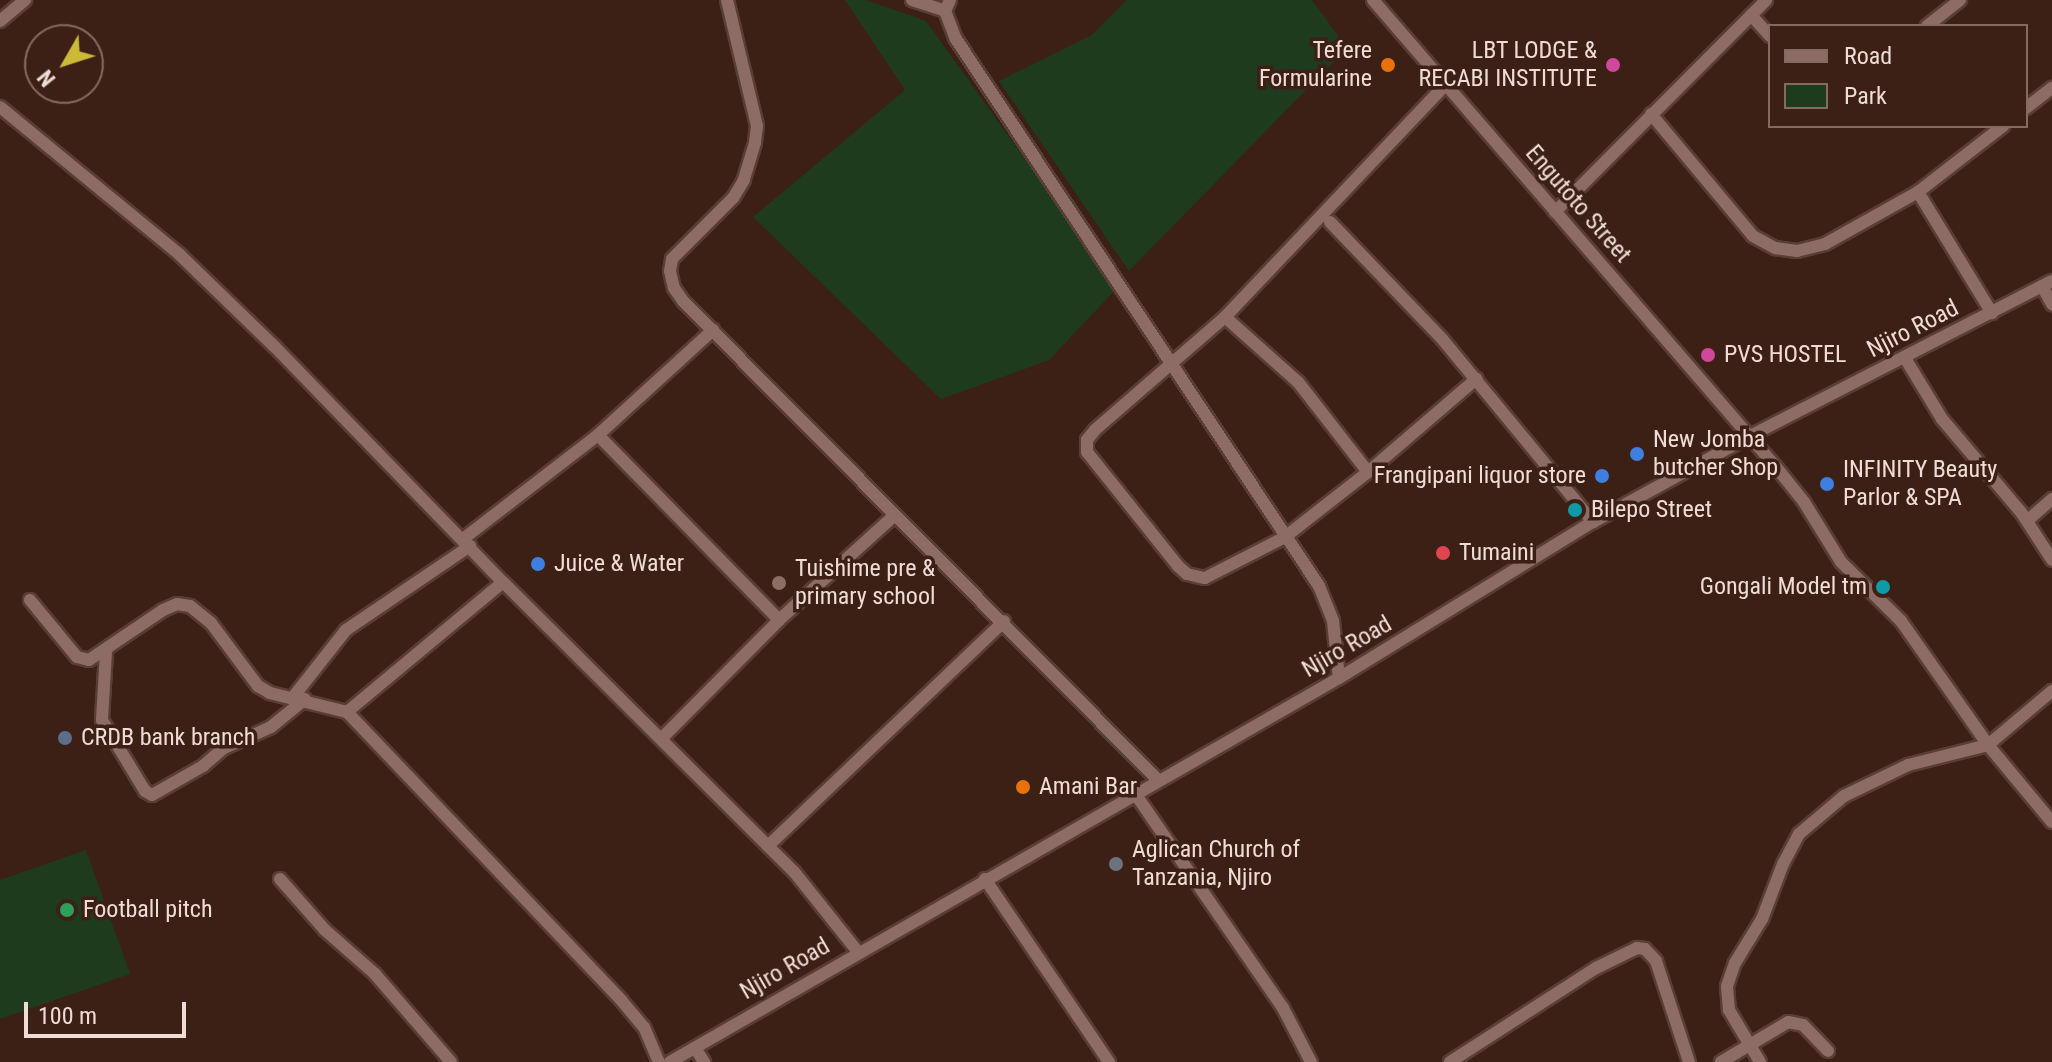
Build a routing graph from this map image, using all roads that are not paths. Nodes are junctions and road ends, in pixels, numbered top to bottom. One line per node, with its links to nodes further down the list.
1 (25, 0): 9 (street)
2 (727, 0): 25 (street)
3 (912, 0): 7 (street)
4 (1373, 0): 12 (street, Engutoto Street)
5 (1766, 0): 8 (street)
6 (1960, 0): 10 (street)
7 (948, 6): 27 (street)
8 (1751, 15): 11 (street); 16 (street)
9 (0, 21)
10 (1930, 24)
11 (1768, 34)
12 (1447, 83): 19 (street, Engutoto Street); 24 (street)
13 (2052, 88): 14 (street)
14 (2028, 106)
15 (0, 107): 37 (street)
16 (1651, 114): 18 (street); 19 (street)
17 (2000, 128): 18 (street)
18 (1918, 192): 23 (street)
19 (1555, 212): 30 (street, Engutoto Street)
20 (1330, 222): 28 (street)
21 (2047, 283): 22 (street); 23 (street, Njiro Road)
22 (2052, 304)
23 (1992, 313): 26 (street, Njiro Road)
24 (1225, 317): 27 (street); 31 (street)
25 (713, 330): 29 (street); 33 (street)
26 (1905, 358): 30 (street, Njiro Road); 34 (street)
27 (1171, 362): 36 (street); 36 (street)
28 (1476, 379): 31 (street); 35 (street)
29 (598, 435): 37 (street); 41 (street)
30 (1750, 436): 35 (street, Njiro Road); 49 (street, Engutoto Street)
31 (1368, 472): 36 (street)
32 (2052, 499): 34 (street)
33 (895, 515): 41 (street); 42 (street)
34 (2028, 520): 38 (street)
35 (1593, 522): 44 (street, Njiro Road)
36 (1285, 537): 44 (street)
37 (467, 543): 39 (street); 46 (street)
38 (2052, 560)
39 (503, 582): 47 (street); 48 (street)
40 (30, 600): 43 (street)
41 (779, 620): 48 (street)
42 (1004, 621): 50 (street); 53 (street)
43 (106, 652): 46 (street); 46 (street)
44 (1339, 678): 50 (street, Njiro Road)
45 (2052, 691): 49 (street)
46 (300, 698): 47 (street)
47 (347, 712): 61 (street)
48 (662, 738): 53 (street)
49 (1988, 745): 52 (street, Engutoto Street); 57 (street)
50 (1157, 779): 51 (street, Njiro Road)
51 (1134, 792): 55 (street, Njiro Road); 65 (street)
52 (2052, 822)
53 (768, 846): 56 (street)
54 (280, 879): 60 (street)
55 (985, 879): 56 (street, Njiro Road); 64 (street)
56 (858, 952): 58 (street, Njiro Road)
57 (1749, 1044): 59 (street); 68 (street); 69 (street)
58 (695, 1048): 62 (street, Njiro Road); 63 (street)
59 (1828, 1051)
60 (451, 1062)
61 (659, 1062)
62 (670, 1062)
63 (704, 1062)
64 (1109, 1062)
65 (1311, 1062)
66 (1450, 1062): 67 (street)
67 (1689, 1062)
68 (1721, 1062)
69 (1760, 1062)

